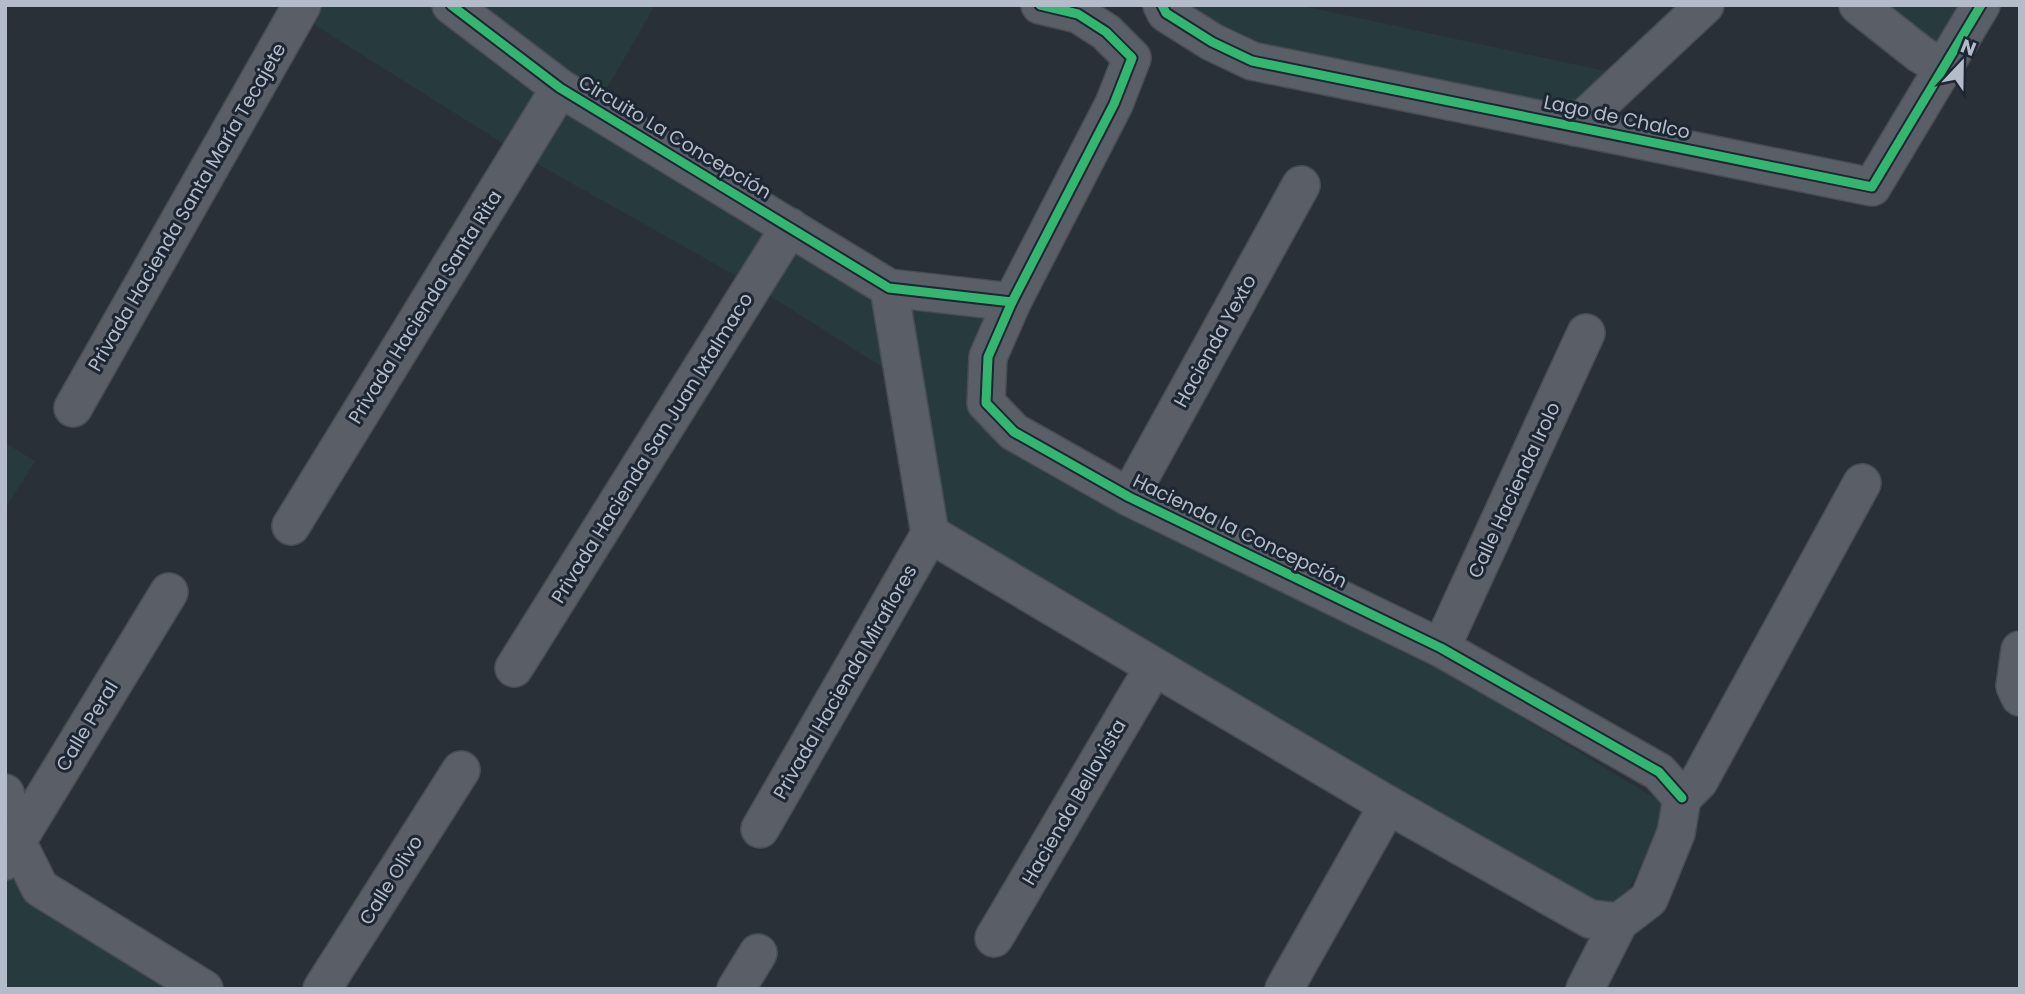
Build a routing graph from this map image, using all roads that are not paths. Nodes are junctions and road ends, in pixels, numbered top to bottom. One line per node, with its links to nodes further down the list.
1 (302, 5): 16 (street, Privada Hacienda Santa María Tecajete)
2 (450, 5): 9 (street, Circuito La Concepción)
3 (1040, 5): 14 (street, Hacienda la Concepción)
4 (1162, 5): 10 (street, Lago de Chalco)
5 (1705, 5): 10 (street, Lago de Chalco)
6 (1858, 5): 8 (street)
7 (1981, 5): 8 (street, Lago de Chalco)
8 (1943, 68): 10 (street, Lago de Chalco)
9 (560, 88): 12 (street, Circuito La Concepción); 19 (street, Privada Hacienda Santa Rita)
10 (1575, 127)
11 (1301, 185): 18 (street, Hacienda Yexto)
12 (790, 228): 13 (street, Circuito La Concepción); 25 (street, Privada Hacienda San Juan Ixtalmaco)
13 (889, 288): 14 (street); 20 (street)
14 (1012, 302): 18 (street, Hacienda la Concepción)
15 (1586, 333): 22 (street, Calle Hacienda Irolo)
16 (73, 408)
17 (1862, 483): 29 (street)
18 (1129, 497): 22 (street, Hacienda la Concepción)
19 (290, 526)
20 (930, 534): 24 (street); 31 (street, Privada Hacienda Miraflores)
21 (169, 592): 32 (street, Calle Peral)
22 (1441, 648): 29 (street, Hacienda la Concepción)
23 (2020, 650): 26 (street)
24 (1154, 667): 30 (street); 34 (street, Hacienda Bellavista)
25 (514, 668)
26 (2020, 697)
27 (461, 771): 37 (street, Calle Olivo)
28 (5, 793): 32 (street)
29 (1682, 798): 33 (street)
30 (1388, 806): 33 (street); 39 (street)
31 (760, 829)
32 (11, 851): 36 (street)
33 (1619, 922): 40 (street)
34 (995, 938)
35 (758, 953): 38 (street)
36 (204, 989)
37 (322, 989)
38 (736, 989)
39 (1284, 989)
40 (1585, 989)

